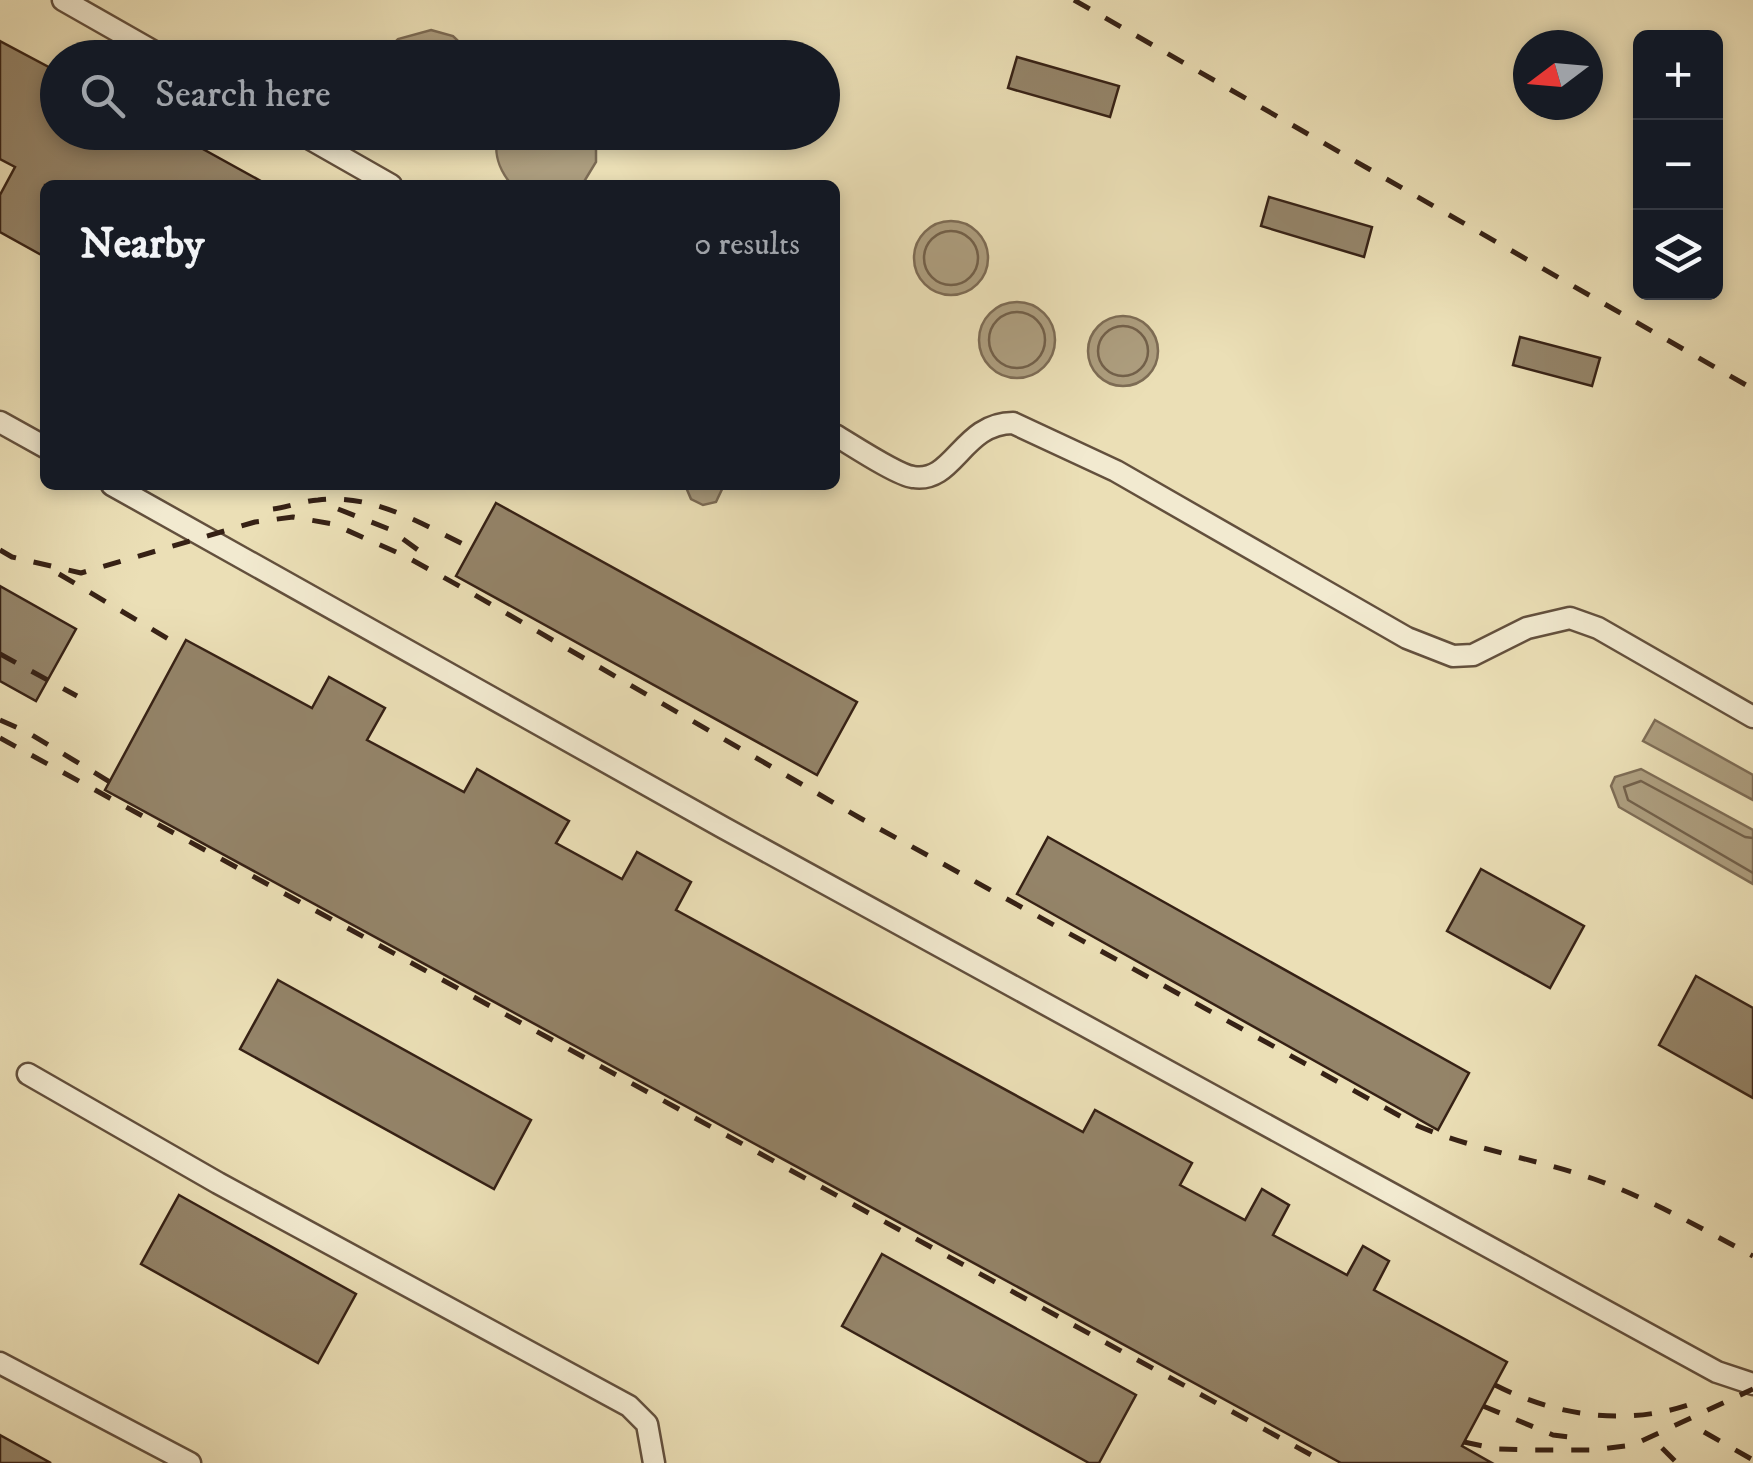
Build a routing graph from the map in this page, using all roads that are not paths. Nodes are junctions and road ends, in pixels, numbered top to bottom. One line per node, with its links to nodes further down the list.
1 (63, 0): 2 (lane)
2 (133, 40)
3 (330, 150): 4 (lane)
4 (382, 180)
5 (0, 422): 7 (lane)
6 (840, 438): 9 (lane)
7 (40, 444)
8 (121, 490): 12 (lane)
9 (1753, 716)
10 (28, 1074): 14 (lane)
11 (0, 1363): 13 (lane)
12 (1753, 1384)
13 (190, 1463)
14 (654, 1463)

